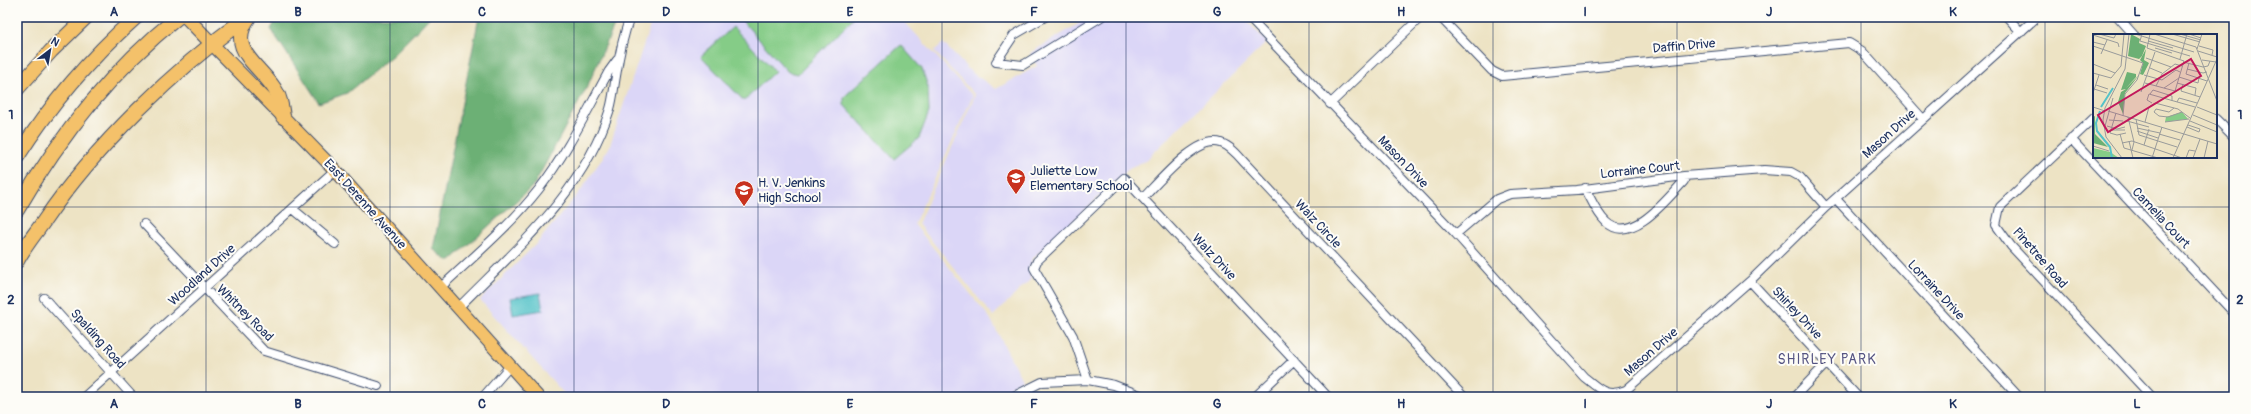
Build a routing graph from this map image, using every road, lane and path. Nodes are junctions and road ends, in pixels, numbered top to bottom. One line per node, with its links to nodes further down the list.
1 (86, 17): 19 (highway)
2 (178, 17): 35 (highway)
3 (186, 17): 17 (highway, East Derenne Avenue)
4 (248, 17): 17 (highway); 21 (highway)
5 (630, 17): 18 (street)
6 (1045, 17): 7 (street)
7 (1101, 17)
8 (1248, 17): 20 (street, Mason Drive)
9 (1421, 17): 20 (street)
10 (1440, 17): 22 (street, Daffin Drive)
11 (2007, 17): 15 (street)
12 (2037, 17): 15 (street, Mason Drive)
13 (2118, 17): 16 (street)
14 (132, 20): 27 (highway)
15 (2021, 32): 22 (street, Mason Drive)
16 (2133, 34)
17 (211, 43): 21 (main road, East Derenne Avenue); 39 (highway)
18 (619, 57): 42 (street); 44 (street)
19 (17, 89)
20 (1330, 104): 37 (street, Mason Drive)
21 (284, 117): 28 (main road, East Derenne Avenue)
22 (1923, 119): 32 (street, Mason Drive)
23 (2093, 119): 26 (street, Pinetree Road)
24 (2217, 119): 25 (street)
25 (2234, 137)
26 (2071, 139): 45 (street, Camelia Court); 64 (street, Pinetree Road)
27 (17, 157)
28 (335, 170): 34 (street, Woodland Drive); 42 (main road, East Derenne Avenue)
29 (1684, 176): 30 (street, Lorraine Court); 30 (street); 33 (street, Lorraine Court)
30 (1586, 188): 37 (street, Lorraine Court)
31 (1143, 198): 46 (street, Walz Drive); 50 (street, Walz Drive); 60 (street, Walz Circle)
32 (1836, 199): 33 (street, Mason Drive); 63 (street, Lorraine Drive)
33 (1826, 207): 40 (street, Mason Drive)
34 (293, 209): 38 (street); 41 (street, Woodland Drive)
35 (17, 210)
36 (144, 224): 41 (street, Whitney Road)
37 (1456, 234): 40 (street, Mason Drive)
38 (335, 244)
39 (17, 261)
40 (1750, 281): 47 (street, Shirley Drive)
41 (203, 288): 49 (street, Woodland Drive); 51 (street, Whitney Road)
42 (440, 288): 44 (main road, East Derenne Avenue)
43 (44, 298): 49 (street, Spalding Road)
44 (458, 308): 48 (main road, East Derenne Avenue)
45 (2234, 313)
46 (1294, 360): 58 (street); 59 (street, Walz Drive)
47 (1827, 363): 61 (street); 62 (street, Shirley Drive)
48 (510, 366): 54 (street); 55 (main road, East Derenne Avenue)
49 (112, 373): 52 (street, Woodland Drive); 53 (street, Spalding Road)
50 (1088, 380): 56 (street); 57 (street)
51 (378, 386)
52 (84, 397)
53 (133, 397)
54 (482, 397)
55 (538, 397)
56 (1012, 397)
57 (1144, 397)
58 (1255, 397)
59 (1328, 397)
60 (1464, 397)
61 (1794, 397)
62 (1858, 397)
63 (2019, 397)
64 (2152, 397)

